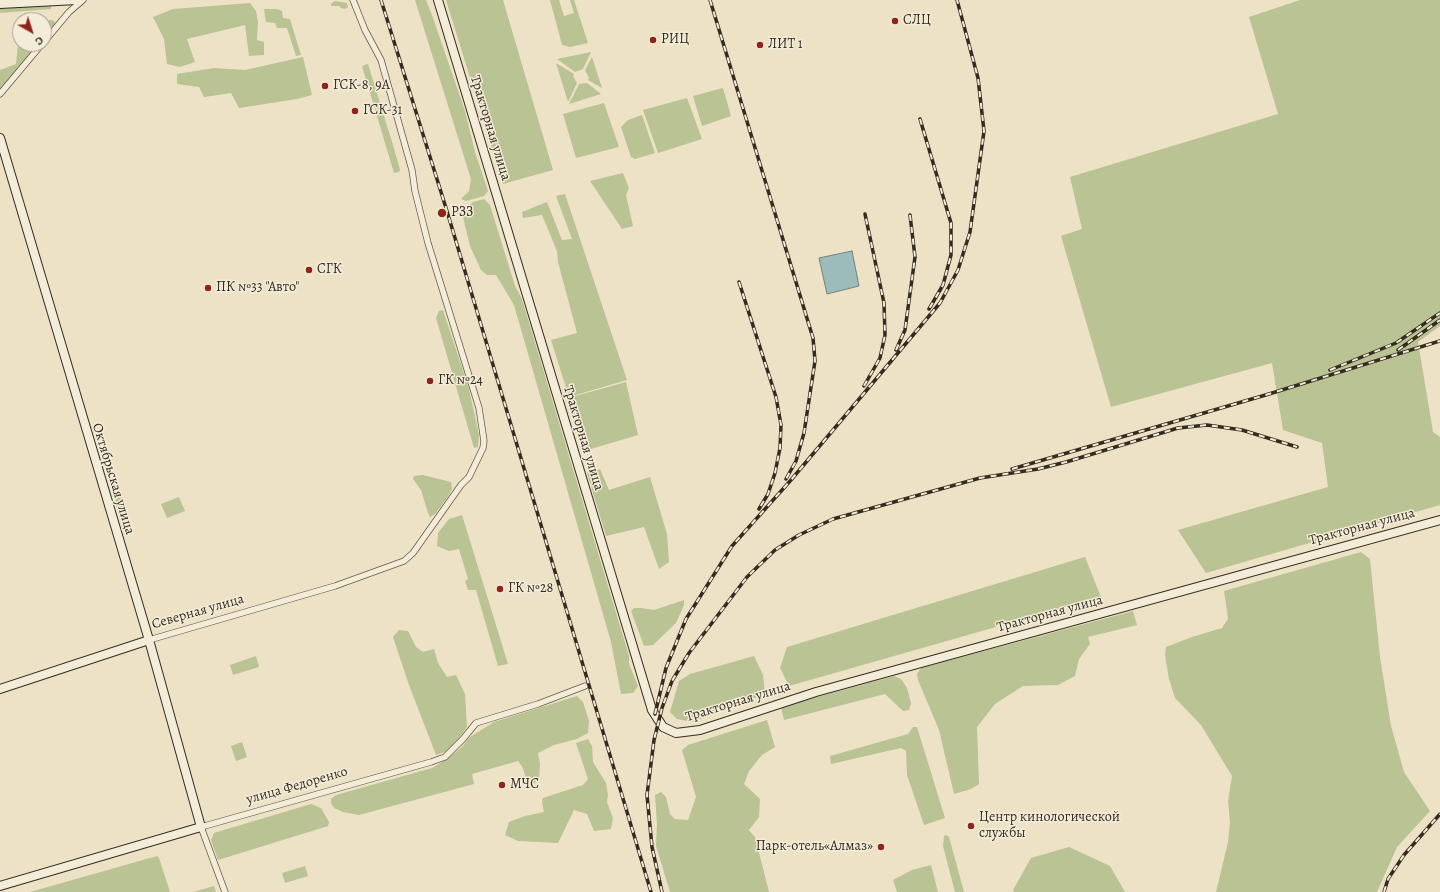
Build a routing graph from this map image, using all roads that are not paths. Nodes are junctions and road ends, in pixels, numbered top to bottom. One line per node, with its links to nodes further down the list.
1 (63, 0): 2 (main road); 6 (main road)
2 (77, 0)
3 (83, 0): 7 (street)
4 (354, 0): 12 (street, Северная улица)
5 (438, 0): 11 (main road, Тракторная улица)
6 (4, 3)
7 (52, 33)
8 (35, 52): 9 (street)
9 (0, 94)
10 (0, 138): 12 (main road, Октябрьская улица)
11 (1440, 520)
12 (149, 640): 14 (main road, Северная улица); 15 (main road, Октябрьская улица)
13 (585, 686): 15 (street, улица Федоренко)
14 (0, 689)
15 (201, 827): 16 (main road, улица Федоренко); 17 (street)
16 (0, 886)
17 (225, 892)

